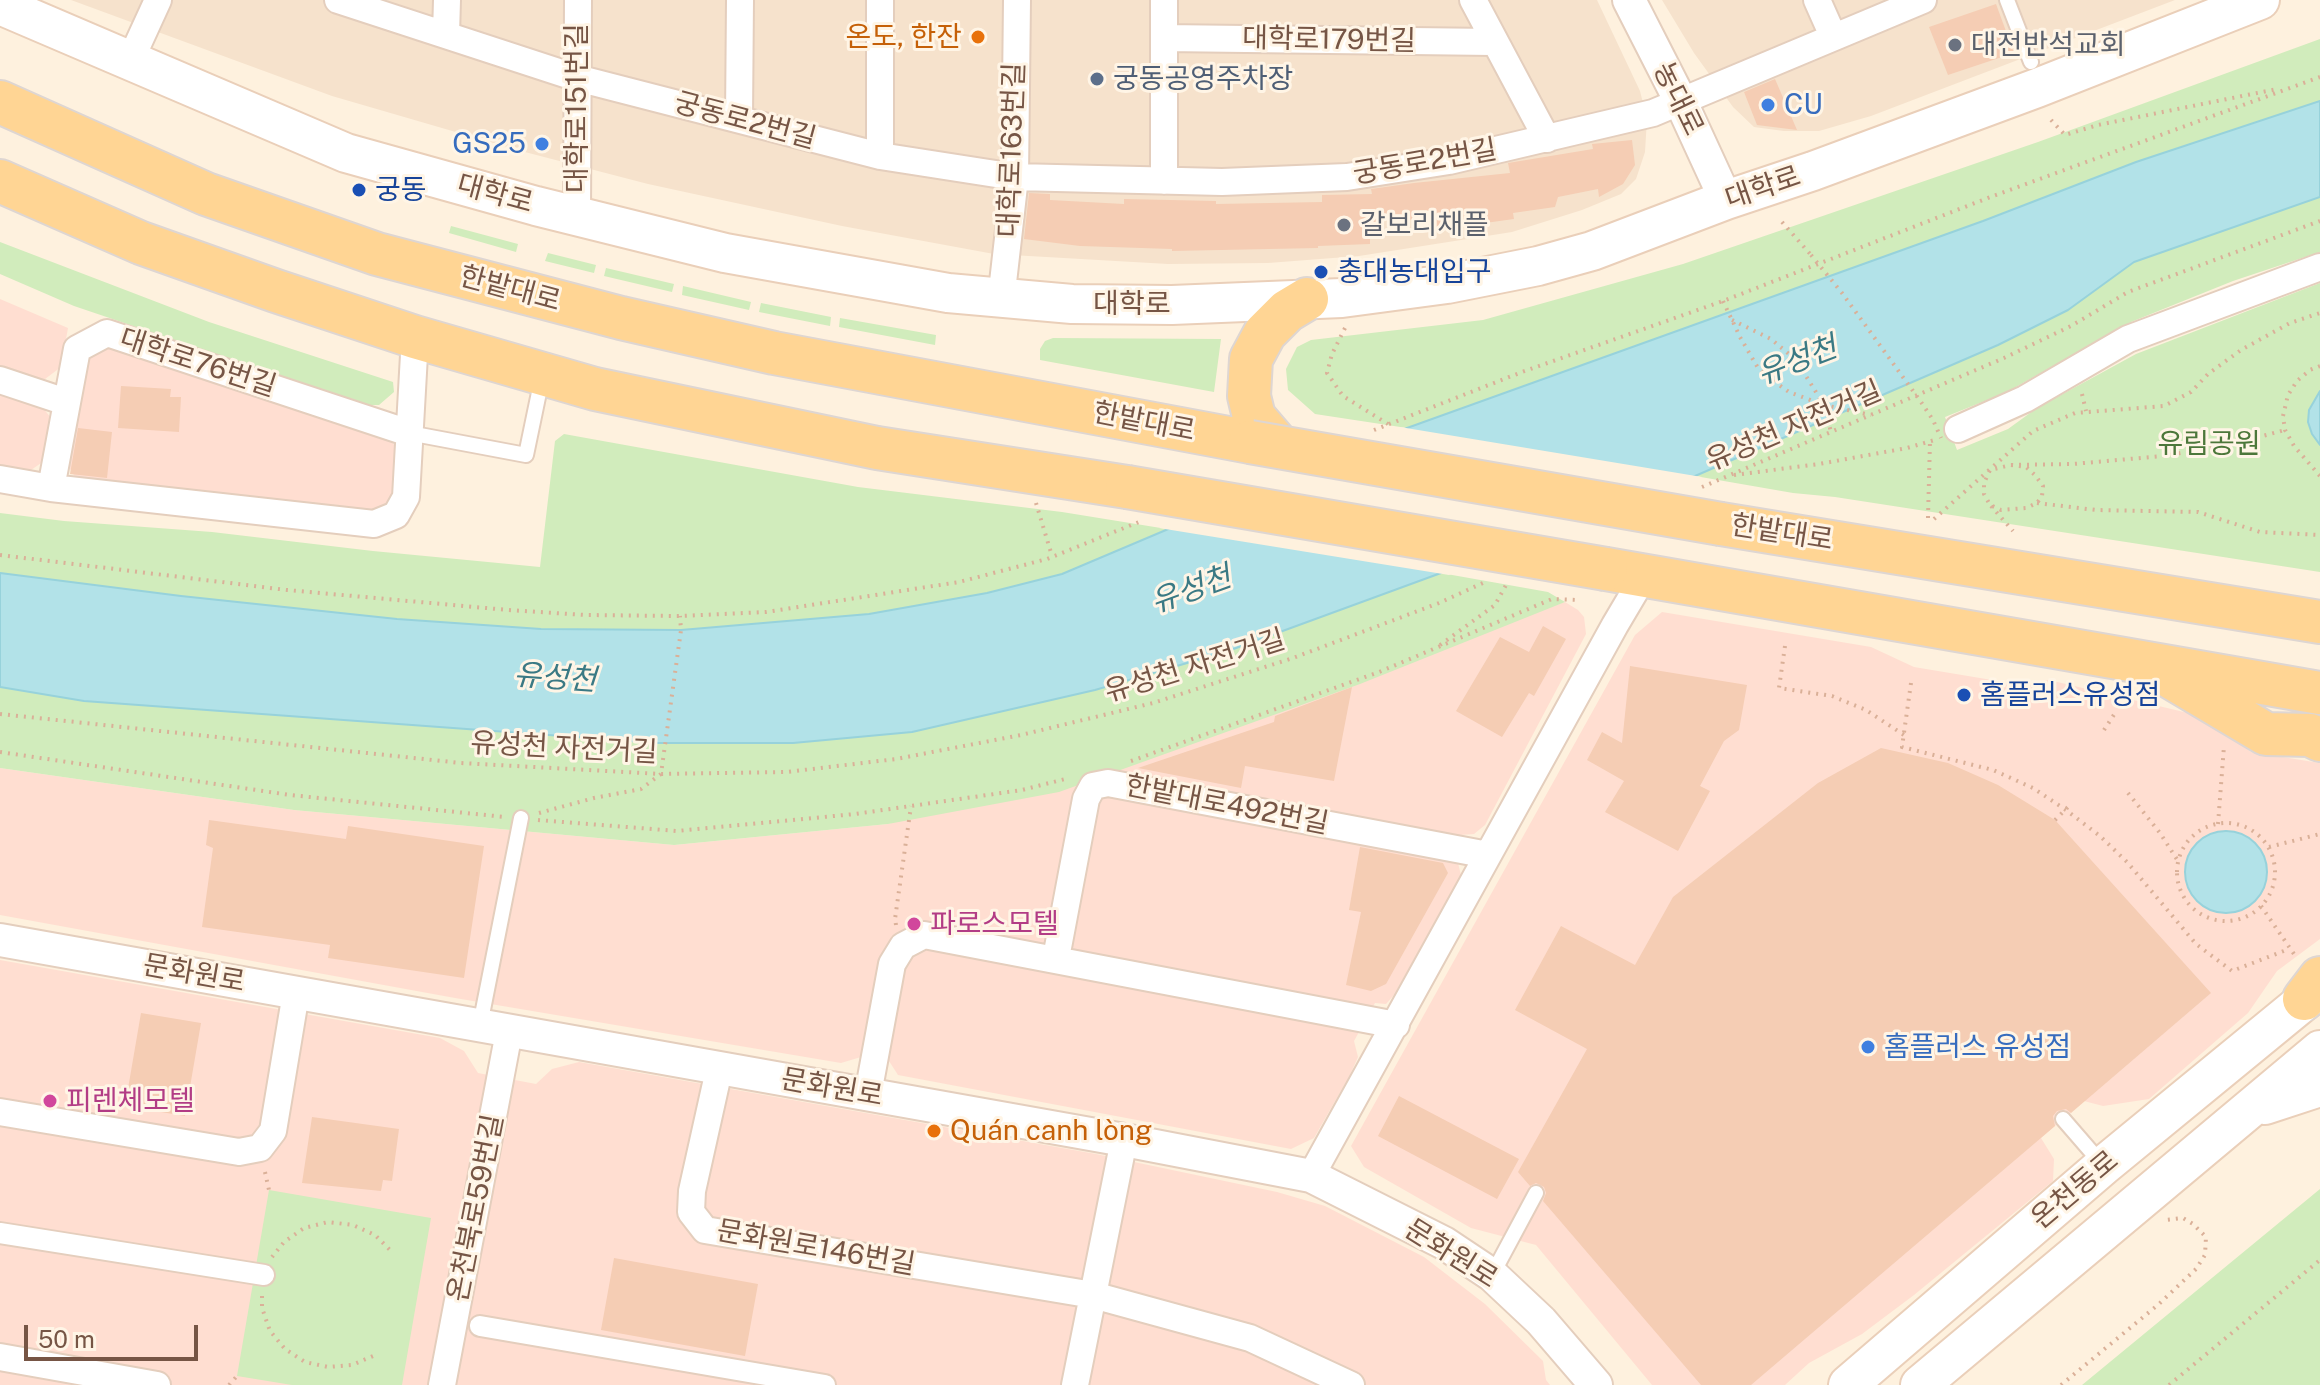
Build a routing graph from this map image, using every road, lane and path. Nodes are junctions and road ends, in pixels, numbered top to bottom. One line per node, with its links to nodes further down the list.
1 (158, 0): 20 (street)
2 (338, 0): 16 (street, 궁동로2번길)
3 (447, 0): 16 (street)
4 (578, 0): 22 (street, 대학로151번길)
5 (740, 0): 26 (street)
6 (880, 0): 29 (street)
7 (1017, 0): 30 (street, 대학로163번길)
8 (1164, 0): 18 (street)
9 (1473, 0): 19 (street)
10 (1629, 0): 24 (street, 농대로)
11 (1817, 0): 17 (street)
12 (1923, 0): 17 (street, 궁동로2번길)
13 (2007, 0): 21 (lane)
14 (2260, 0): 33 (main road, 대학로)
15 (0, 5): 20 (main road, 대학로)
16 (446, 35): 22 (street, 궁동로2번길)
17 (1833, 36): 24 (street, 궁동로2번길)
18 (1164, 38): 19 (street, 대학로179번길); 32 (street)
19 (1493, 42): 28 (street)
20 (131, 59): 34 (main road, 대학로)
21 (2031, 62)
22 (577, 78): 26 (street, 궁동로2번길); 34 (street, 대학로151번길)
23 (2288, 87): 27 (path)
24 (1680, 100): 28 (street, 궁동로2번길); 33 (street, 농대로)
25 (0, 102): 56 (main road, 한밭대로)
26 (739, 118): 29 (street, 궁동로2번길)
27 (2051, 120)
28 (1547, 139): 32 (street, 궁동로2번길)
29 (880, 156): 30 (street, 궁동로2번길)
30 (1015, 177): 32 (street, 궁동로2번길); 39 (street, 대학로163번길)
31 (0, 181): 44 (main road)
32 (1164, 181)
33 (1726, 200): 38 (main road, 대학로)
34 (577, 216): 39 (main road, 대학로)
35 (2320, 221): 50 (path, 유성천 자전거길)
36 (1782, 222): 55 (path, bridge)
37 (2320, 267): 55 (street)
38 (1307, 299): 39 (main road, 대학로); 56 (main road)
39 (1001, 300)
40 (1723, 301): 42 (path)
41 (2320, 313): 59 (path)
42 (1730, 320): 49 (path); 49 (path)
43 (1346, 326): 51 (path)
44 (415, 337): 46 (main road); 54 (street)
45 (2320, 366): 52 (path)
46 (543, 374): 54 (lane); 71 (main road, bridge)
47 (0, 380): 48 (street)
48 (66, 402): 54 (street, 대학로76번길); 63 (street, 대학로76번길)
49 (1824, 405): 50 (path); 53 (path)
50 (1871, 415): 53 (path, 유성천 자전거길)
51 (1388, 424)
52 (2285, 430): 58 (path); 61 (path)
53 (1831, 432): 60 (path, 유성천 자전거길)
54 (409, 433): 63 (street)
55 (1949, 433): 57 (path)
56 (1266, 441): 76 (main road, 한밭대로, bridge)
57 (1930, 441): 59 (path); 60 (path)
58 (2011, 465): 59 (path); 66 (path)
59 (1990, 470): 67 (path)
60 (1728, 476): 64 (path, 유성천 자전거길)
61 (2320, 476)
62 (0, 479): 63 (street)
63 (51, 488)
64 (1699, 488)
65 (1035, 501): 70 (path)
66 (2037, 503): 67 (path); 69 (path)
67 (1990, 505): 68 (path)
68 (2013, 531)
69 (2320, 535)
70 (1052, 557)
71 (1625, 572): 79 (main road); 100 (street)
72 (1490, 580): 90 (path, 유성천 자전거길)
73 (1508, 581): 78 (path)
74 (1578, 600): 78 (path)
75 (680, 616): 90 (path)
76 (2320, 622)
77 (1785, 646): 85 (path)
78 (1434, 650): 89 (path)
79 (2146, 664): 81 (main road); 86 (main road)
80 (1911, 683): 85 (path)
81 (2320, 693)
82 (2117, 710): 84 (path)
83 (0, 714): 90 (path, 유성천 자전거길)
84 (2104, 730)
85 (1904, 735): 94 (path)
86 (2320, 740)
87 (2224, 742): 97 (path)
88 (0, 752): 95 (path)
89 (1131, 761)
90 (661, 774): 95 (path)
91 (1074, 776): 93 (path)
92 (2128, 793): 101 (path)
93 (911, 806): 95 (path); 104 (path)
94 (2068, 807): 96 (path); 105 (path)
95 (521, 818): 110 (lane)
96 (2055, 820)
97 (2218, 824): 99 (path); 101 (path)
98 (2320, 834): 99 (path)
99 (2269, 847): 102 (path)
100 (1488, 855): 106 (street, 한밭대로492번길); 109 (street)
101 (2178, 861): 102 (path)
102 (2261, 906): 105 (path)
103 (0, 940): 108 (street, 문화원로)
104 (903, 946): 106 (street); 114 (street)
105 (2289, 949): 107 (path)
106 (1056, 958): 109 (street)
107 (2310, 980): 119 (main road, 온천동로)
108 (296, 993): 110 (street, 문화원로); 116 (street)
109 (1396, 1025): 120 (street)
110 (495, 1029): 112 (street, 문화원로); 137 (street, 온천북로59번길)
111 (2320, 1050): 115 (main road, 온천동로)
112 (719, 1070): 114 (street, 문화원로); 128 (street, 문화원로146번길)
113 (2320, 1087): 115 (main road)
114 (868, 1094): 118 (street, 문화원로)
115 (2247, 1111): 142 (main road, 온천동로)
116 (0, 1112)
117 (2063, 1119): 119 (lane)
118 (1124, 1140): 120 (street, 문화원로); 128 (street)
119 (2103, 1166): 141 (main road, 온천동로)
120 (1311, 1176): 127 (street, 문화원로)
121 (1536, 1193): 127 (lane)
122 (2159, 1221): 143 (path)
123 (0, 1233): 126 (street)
124 (392, 1252): 126 (path)
125 (2320, 1260): 134 (path)
126 (264, 1275): 130 (path)
127 (1492, 1275): 133 (street, 문화원로)
128 (1093, 1295): 139 (street); 140 (street, 문화원로146번길)
129 (480, 1326): 138 (street)
130 (373, 1356)
131 (0, 1357): 135 (street)
132 (237, 1376): 136 (path)
133 (1590, 1383)
134 (2172, 1384)
135 (157, 1385)
136 (229, 1385)
137 (442, 1385)
138 (825, 1385)
139 (1075, 1385)
140 (1351, 1385)
141 (1848, 1385)
142 (1920, 1385)
143 (2061, 1385)

